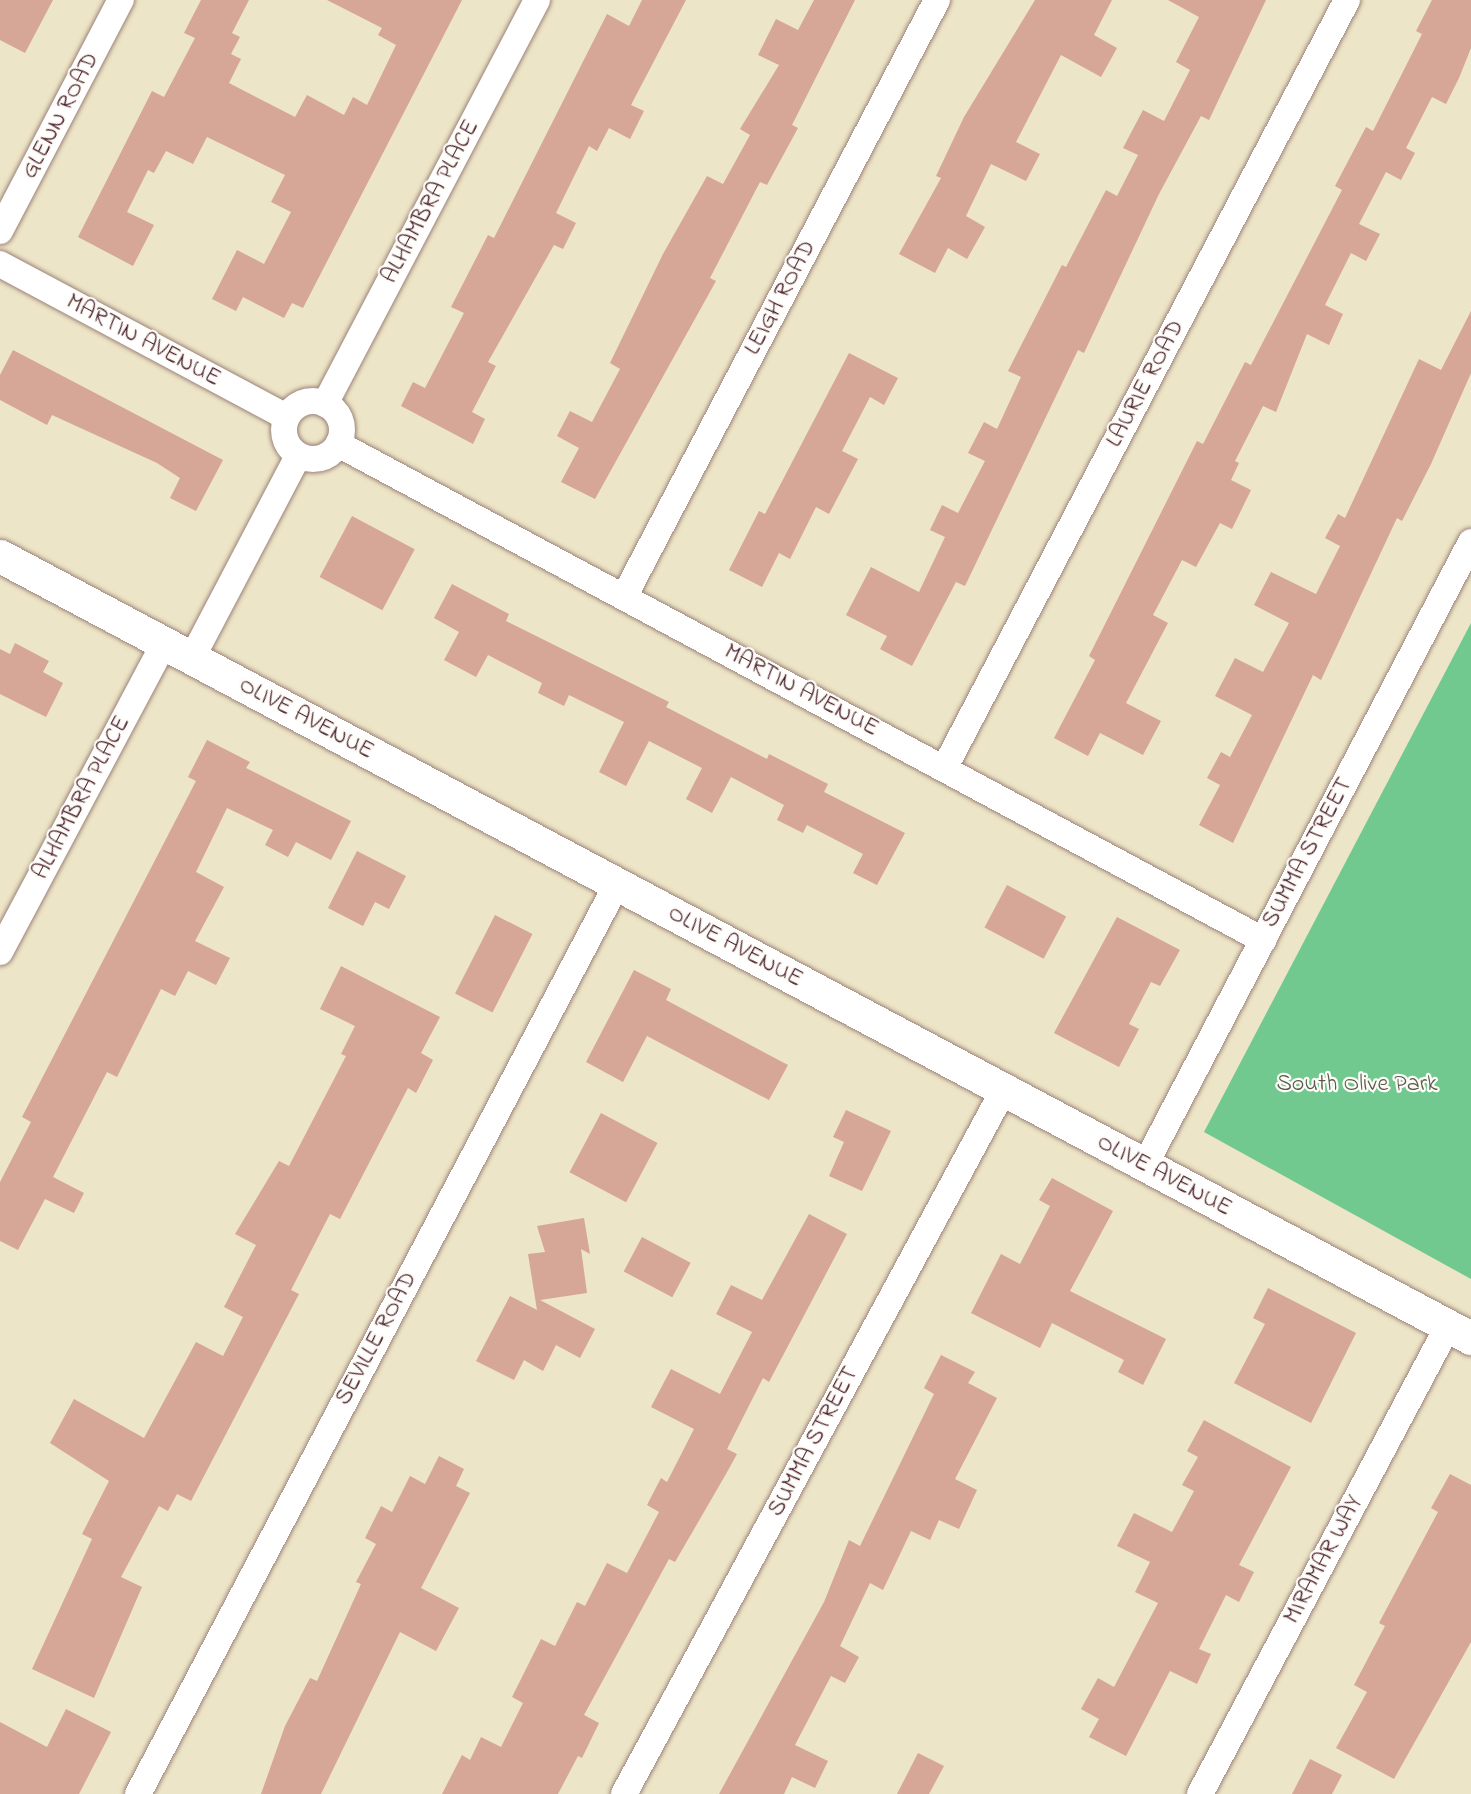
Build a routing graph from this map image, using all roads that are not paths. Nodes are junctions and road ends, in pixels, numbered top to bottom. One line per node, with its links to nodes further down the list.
1 (121, 0): 5 (street, GLENN ROAD)
2 (537, 0): 7 (street, ALHAMBRA PLACE)
3 (937, 0): 13 (street, LEIGH ROAD)
4 (1347, 0): 16 (street, LAURIE ROAD)
5 (0, 231)
6 (0, 264): 8 (street, MARTIN AVENUE)
7 (325, 404): 8 (street); 9 (street)
8 (287, 417): 10 (street)
9 (338, 444): 10 (street); 13 (street, MARTIN AVENUE)
10 (298, 456): 15 (street)
11 (1471, 542): 18 (street, SUMMA STREET)
12 (0, 556): 14 (street, OLIVE AVENUE)
13 (624, 597): 16 (street, MARTIN AVENUE)
14 (164, 643): 15 (street, OLIVE AVENUE); 19 (street, ALHAMBRA PLACE)
15 (192, 658): 17 (street, OLIVE AVENUE)
16 (945, 767): 18 (street, MARTIN AVENUE)
17 (617, 884): 20 (street, OLIVE AVENUE); 23 (street, SEVILLE ROAD)
18 (1263, 940): 21 (street, SUMMA STREET)
19 (0, 952)
20 (1003, 1091): 21 (street, OLIVE AVENUE); 24 (street, SUMMA STREET)
21 (1145, 1165): 22 (street, OLIVE AVENUE)
22 (1459, 1332): 25 (street, MIRAMAR WAY)
23 (138, 1794)
24 (624, 1794)
25 (1200, 1794)

